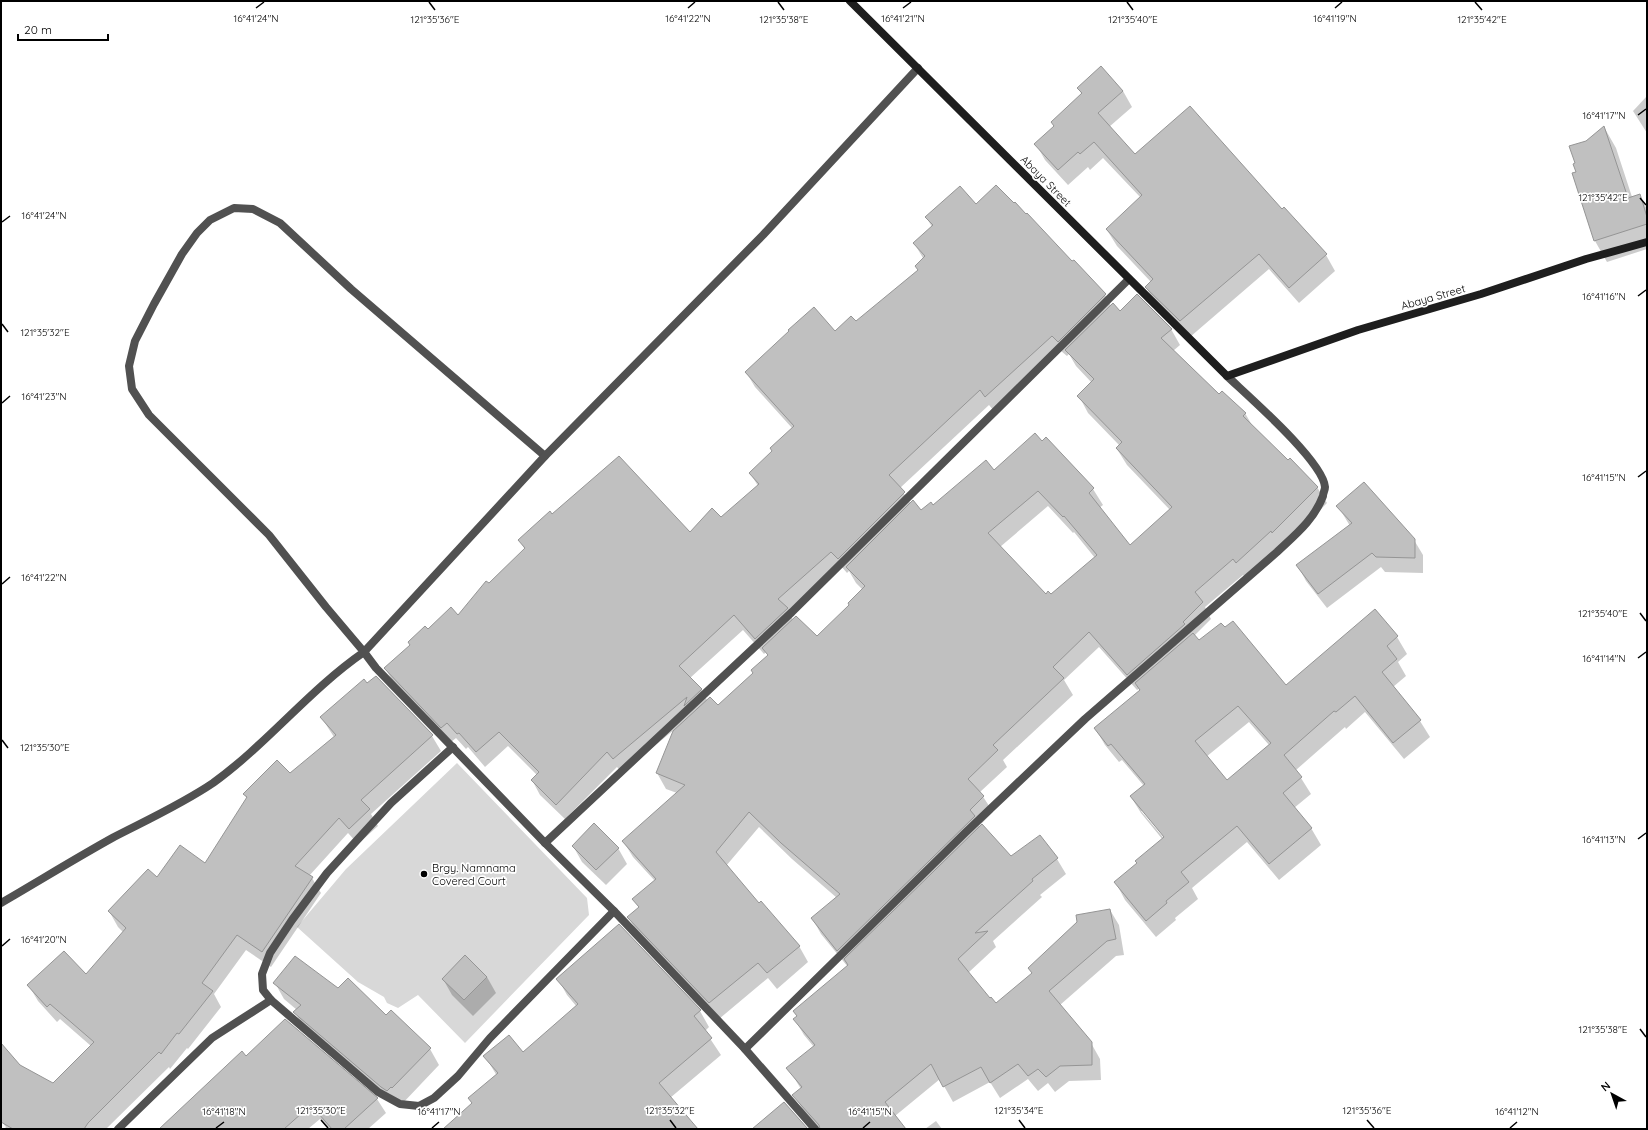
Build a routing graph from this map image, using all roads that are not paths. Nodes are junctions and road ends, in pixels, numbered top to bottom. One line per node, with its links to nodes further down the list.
1 (850, 1): 2 (street, Abaya Street)
2 (918, 68): 4 (street, Abaya Street); 6 (street)
3 (1647, 242): 5 (street, Abaya Street)
4 (1129, 279): 5 (street, Abaya Street); 9 (street)
5 (1227, 376): 13 (street, Abaya Street)
6 (545, 456): 7 (street); 7 (street)
7 (364, 652): 8 (street); 10 (street)
8 (453, 747): 9 (street); 12 (street)
9 (545, 843): 11 (street)
10 (1, 903)
11 (614, 911): 12 (street); 13 (street)
12 (271, 1000): 14 (street)
13 (745, 1049): 15 (street)
14 (118, 1129)
15 (814, 1129)

